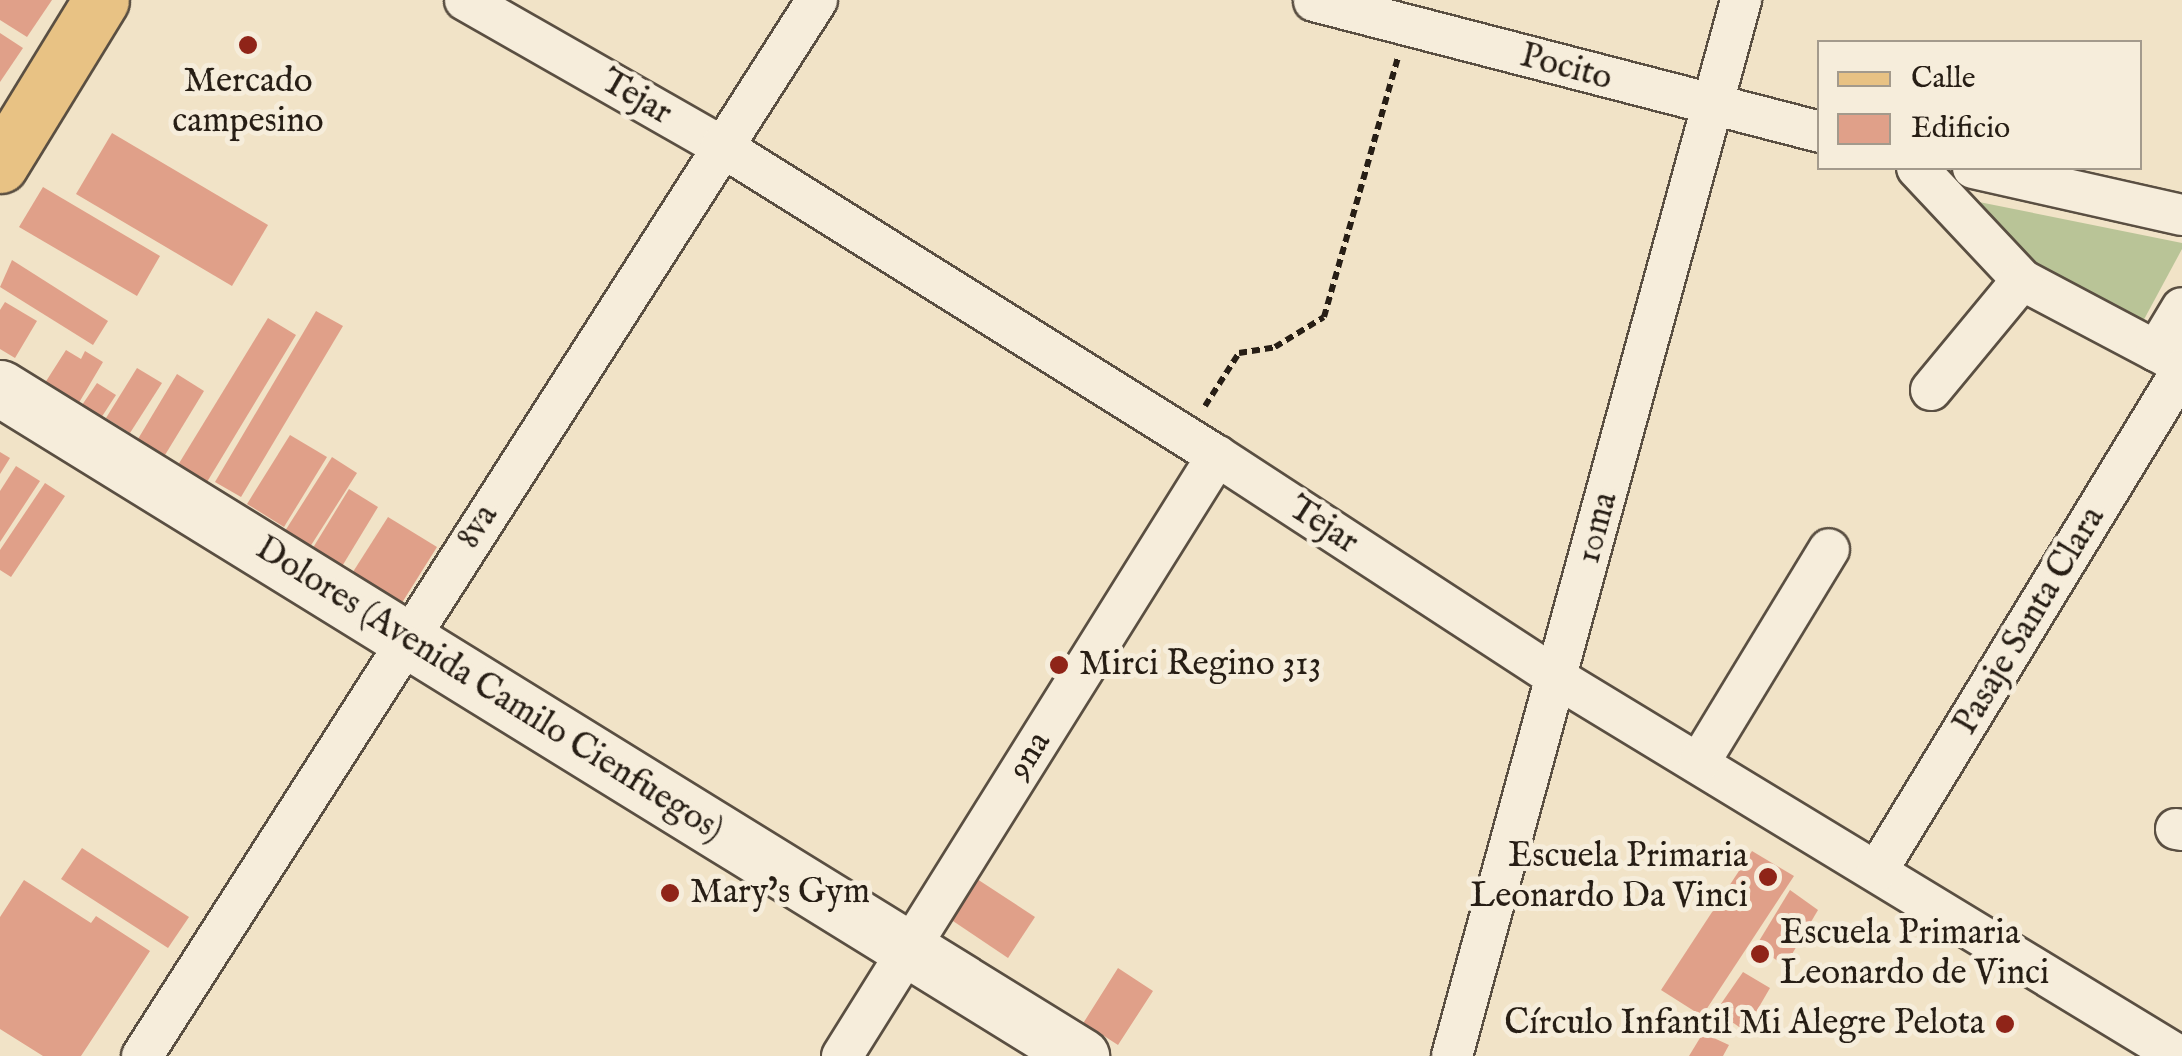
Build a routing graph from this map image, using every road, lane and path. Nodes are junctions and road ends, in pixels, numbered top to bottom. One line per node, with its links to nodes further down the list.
1 (101, 0): 10 (main road)
2 (465, 0): 9 (street, Tejar)
3 (817, 0): 9 (street, 8va)
4 (1742, 0): 7 (street, 10ma)
5 (1314, 1): 6 (street, Pocito)
6 (1406, 26): 7 (street, Pocito); 19 (path)
7 (1713, 106): 8 (street, Pocito); 22 (street, 10ma)
8 (1817, 131)
9 (721, 146): 19 (street, Tejar); 21 (street, 8va)
10 (0, 165)
11 (1919, 170): 14 (street)
12 (1982, 170): 13 (street)
13 (2182, 215)
14 (2022, 280): 16 (street); 18 (street)
15 (2182, 308): 16 (street, Pasaje Santa Clara)
16 (2173, 362): 24 (street, Pasaje Santa Clara)
17 (0, 388): 21 (main road, Dolores (Avenida Camilo Cienfuegos))
18 (1931, 390)
19 (1201, 446): 22 (street, Tejar); 25 (street, 9na)
20 (1829, 549): 23 (street)
21 (407, 638): 25 (main road, Dolores (Avenida Camilo Cienfuegos)); 27 (street, 8va)
22 (1557, 678): 23 (street, Tejar); 30 (street, 10ma)
23 (1700, 762): 24 (street, Tejar)
24 (1877, 872): 26 (street, Tejar)
25 (910, 952): 28 (street, 9na); 29 (main road, Dolores (Avenida Camilo Cienfuegos))
26 (2153, 1049)
27 (142, 1056)
28 (842, 1056)
29 (1081, 1056)
30 (1452, 1056)

